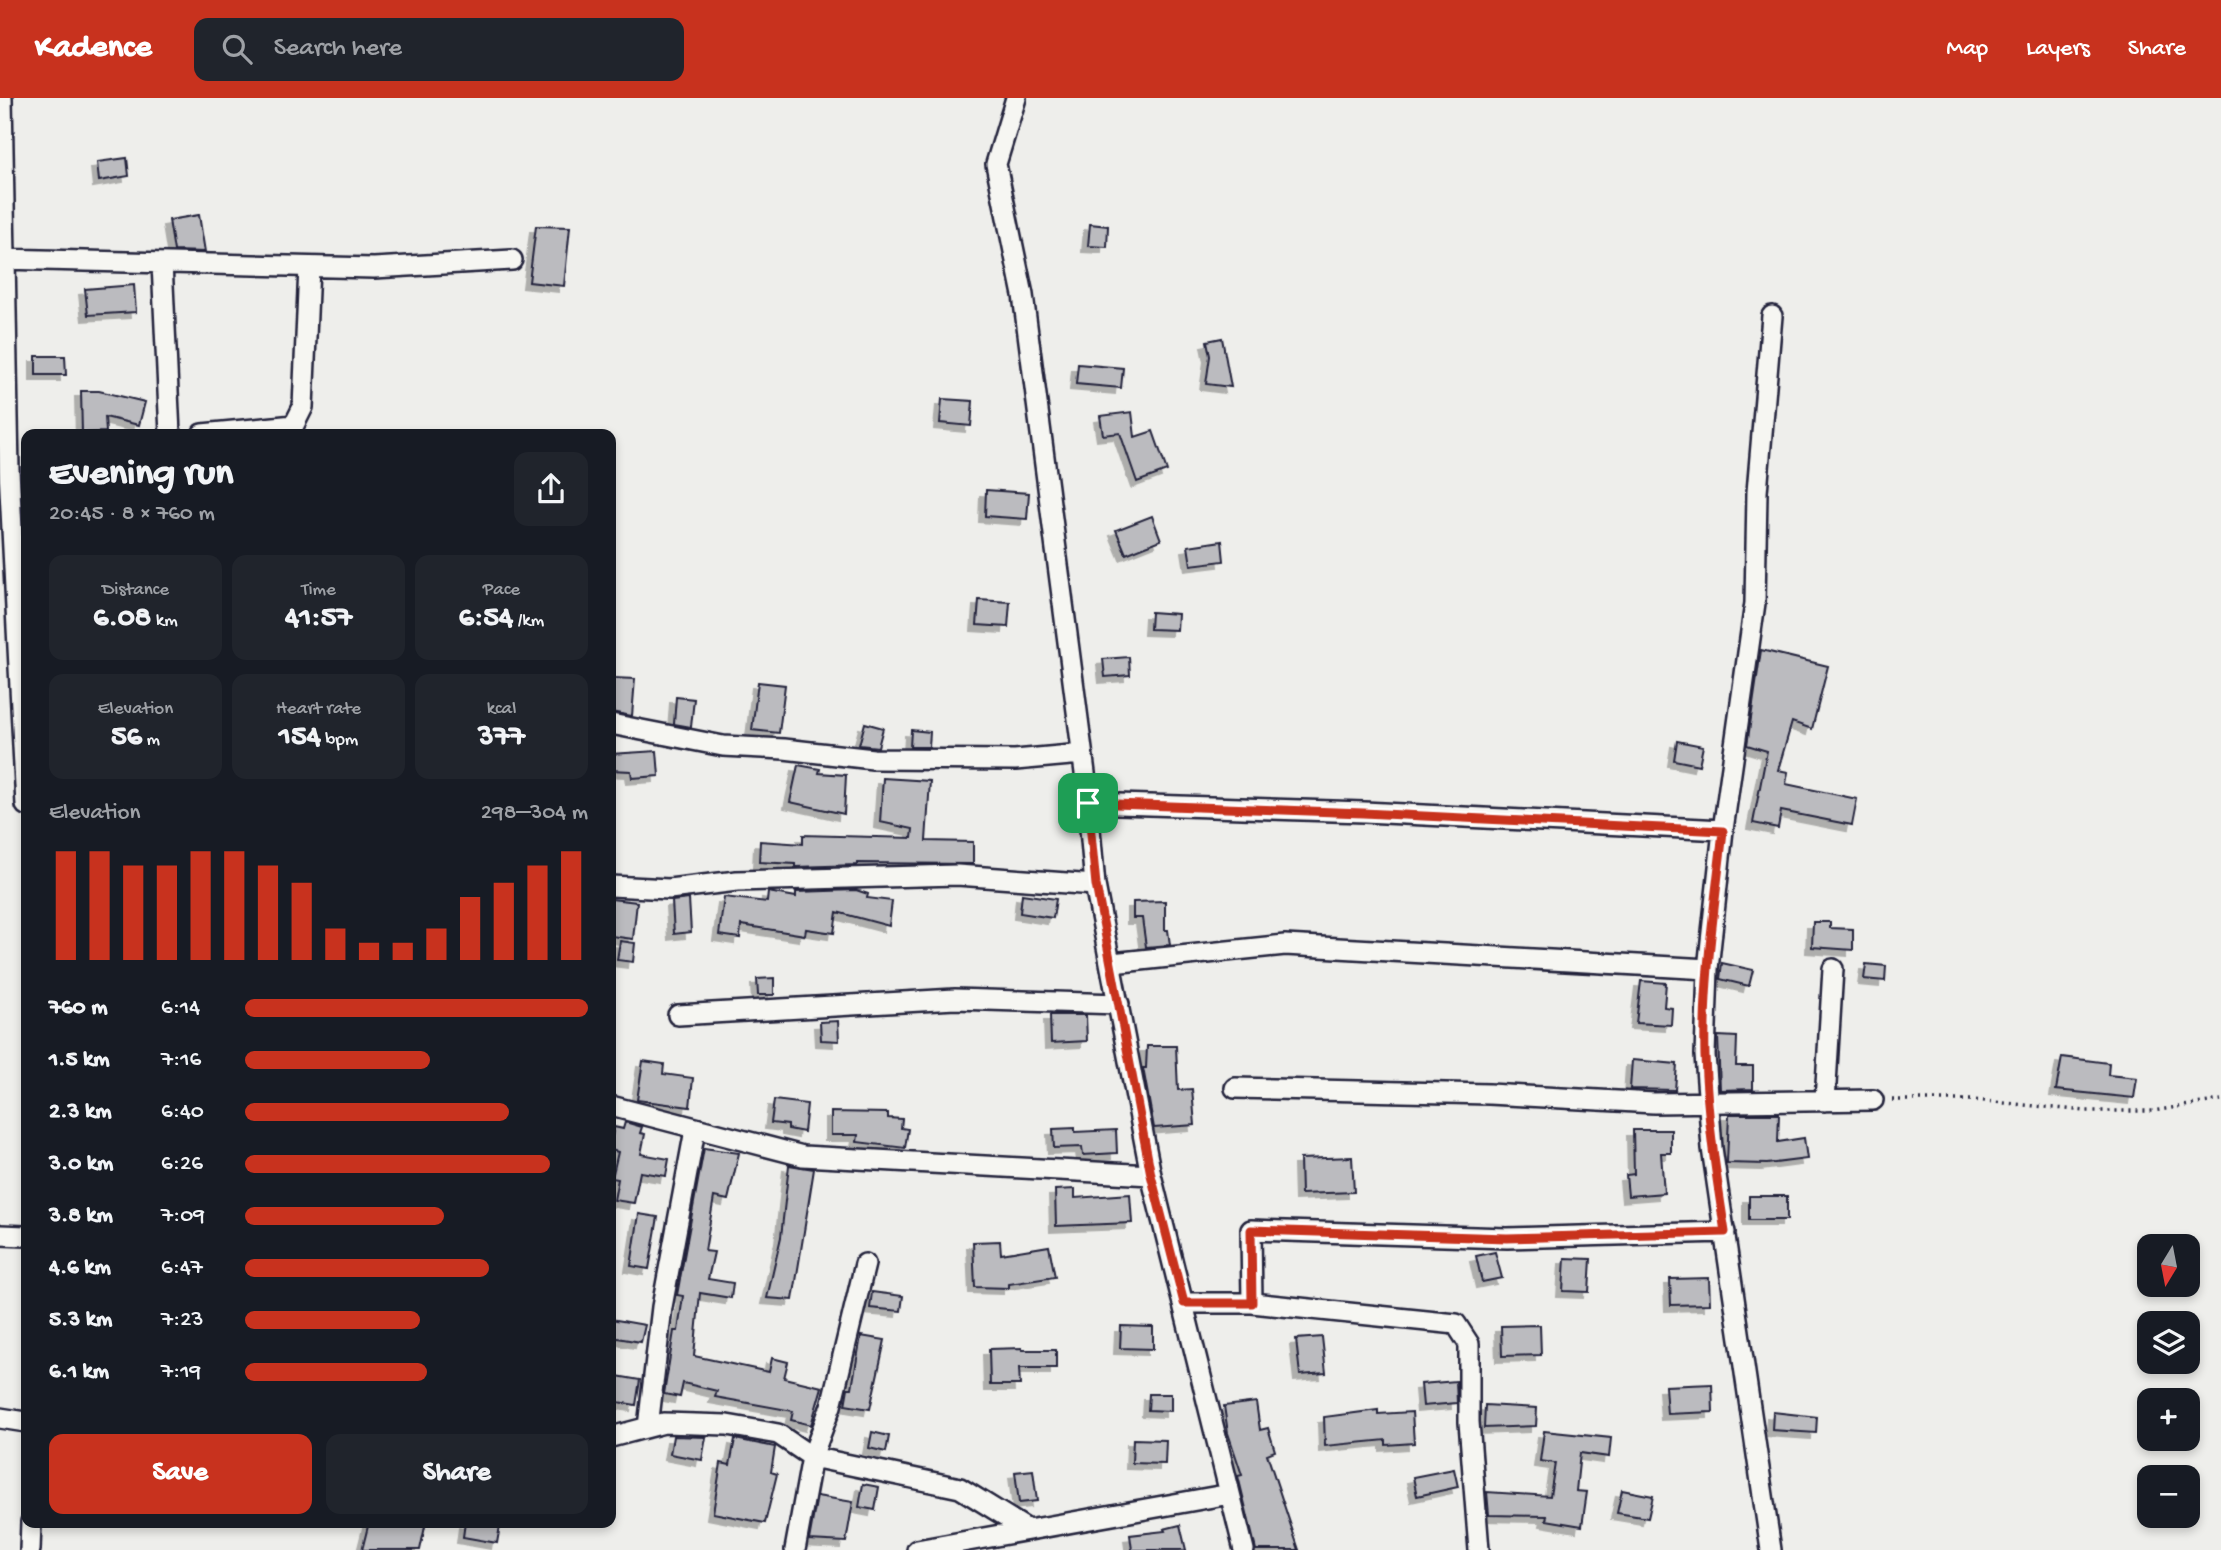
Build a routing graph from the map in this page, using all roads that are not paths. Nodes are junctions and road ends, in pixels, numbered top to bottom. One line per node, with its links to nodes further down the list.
1 (2, 98): 3 (street)
2 (1016, 98): 13 (street)
3 (2, 259): 5 (street); 10 (street)
4 (512, 260): 6 (street)
5 (162, 263): 6 (street); 8 (street)
6 (309, 267): 9 (street)
7 (1772, 316): 15 (street)
8 (170, 429)
9 (253, 429)
10 (17, 453): 11 (street)
11 (21, 606)
12 (616, 725): 13 (street)
13 (1082, 754): 14 (street)
14 (1088, 803): 15 (street); 16 (street)
15 (1723, 831): 19 (street)
16 (1096, 885): 17 (street); 18 (street)
17 (616, 886)
18 (1112, 963): 19 (street); 21 (street)
19 (1708, 969): 24 (street)
20 (1833, 969): 26 (street)
21 (1119, 1004): 22 (street); 29 (street)
22 (678, 1015)
23 (1235, 1088): 24 (street)
24 (1709, 1100): 26 (street); 30 (street)
25 (1873, 1100): 26 (street)
26 (1825, 1101)
27 (616, 1107): 28 (street)
28 (695, 1130): 29 (street); 38 (street)
29 (1151, 1175): 34 (street)
30 (1725, 1232): 35 (street); 49 (street)
31 (0, 1235): 32 (street)
32 (21, 1236)
33 (865, 1264): 40 (street)
34 (1184, 1303): 35 (street); 41 (street)
35 (1252, 1303): 48 (street)
36 (0, 1418): 37 (street)
37 (21, 1421)
38 (648, 1427): 39 (street); 40 (street)
39 (616, 1436)
40 (812, 1457): 43 (street); 45 (street)
41 (1230, 1494): 43 (street); 47 (street)
42 (31, 1528): 44 (street)
43 (1028, 1530): 46 (street)
44 (30, 1550)
45 (795, 1550)
46 (917, 1550)
47 (1244, 1550)
48 (1479, 1550)
49 (1771, 1550)

